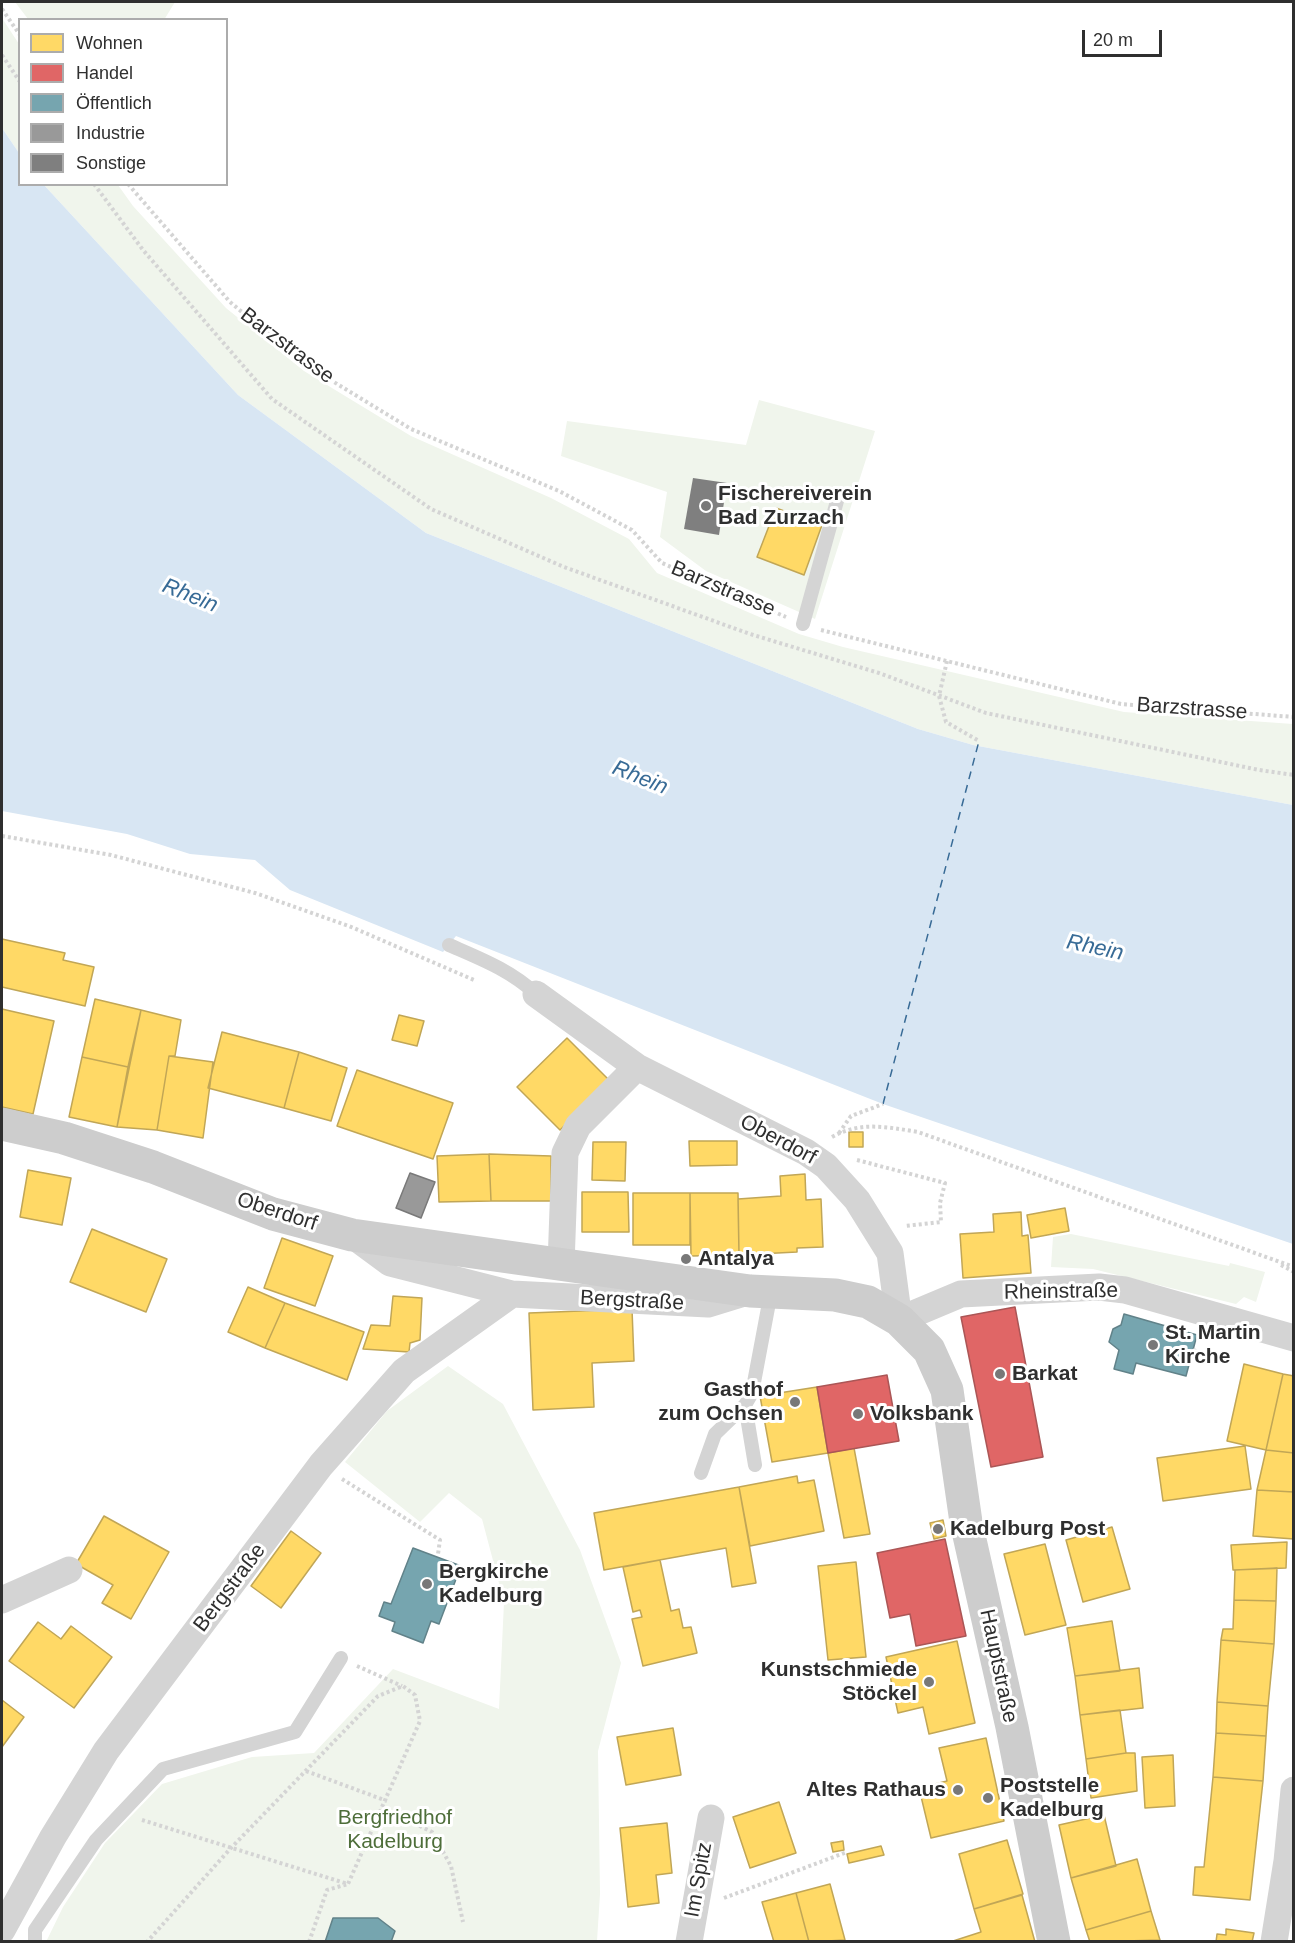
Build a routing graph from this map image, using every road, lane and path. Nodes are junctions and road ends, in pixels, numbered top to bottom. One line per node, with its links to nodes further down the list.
1 (2, 9): 2 (path)
2 (18, 32)
3 (2, 55): 4 (path)
4 (18, 79)
5 (95, 186): 10 (path)
6 (130, 186): 8 (path, Barzstrasse)
7 (837, 501): 8 (lane)
8 (802, 624): 9 (path, Barzstrasse)
9 (947, 661): 10 (path); 11 (path, Barzstrasse)
10 (939, 696): 12 (path); 13 (path)
11 (1293, 717)
12 (980, 741)
13 (1293, 775)
14 (2, 836): 16 (path)
15 (448, 945): 17 (lane)
16 (480, 981)
17 (536, 994): 18 (street, Oberdorf)
18 (637, 1067): 22 (street, Oberdorf); 26 (street)
19 (883, 1104): 21 (path)
20 (2, 1124): 24 (main road, Oberdorf)
21 (839, 1133): 22 (path); 25 (path)
22 (816, 1159): 23 (path); 31 (street, Oberdorf)
23 (898, 1227)
24 (352, 1235): 26 (main road, Oberdorf); 30 (street, Bergstraße)
25 (1276, 1261): 27 (path); 28 (path)
26 (561, 1265): 29 (main road, Oberdorf)
27 (1293, 1267)
28 (1293, 1272)
29 (761, 1291): 30 (street, Bergstraße); 31 (main road, Oberdorf); 36 (lane)
30 (512, 1294): 37 (street, Bergstraße)
31 (899, 1320): 32 (street, Rheinstraße); 35 (main road, Oberdorf)
32 (1293, 1338)
33 (1193, 1350): 34 (path)
34 (1225, 1353)
35 (947, 1390): 62 (main road, Hauptstraße)
36 (745, 1405): 38 (lane); 39 (lane)
37 (321, 1465): 40 (path); 57 (street, Bergstraße)
38 (755, 1465)
39 (701, 1473)
40 (438, 1554)
41 (69, 1570): 42 (street)
42 (2, 1600)
43 (341, 1658): 44 (path); 49 (lane)
44 (403, 1686): 45 (path); 47 (path)
45 (306, 1771): 47 (path); 51 (path)
46 (1293, 1790): 53 (street)
47 (387, 1802): 54 (path)
48 (387, 1810): 56 (path)
49 (121, 1813): 51 (path); 58 (lane)
50 (711, 1818): 55 (street, Im Spitz)
51 (230, 1849): 54 (path); 59 (path)
52 (847, 1852): 55 (path)
53 (1290, 1861): 63 (street)
54 (348, 1884): 60 (path)
55 (693, 1909): 61 (street, Im Spitz)
56 (463, 1922)
57 (2, 1930)
58 (35, 1941)
59 (147, 1941)
60 (309, 1941)
61 (689, 1941)
62 (1054, 1941)
63 (1274, 1941)

